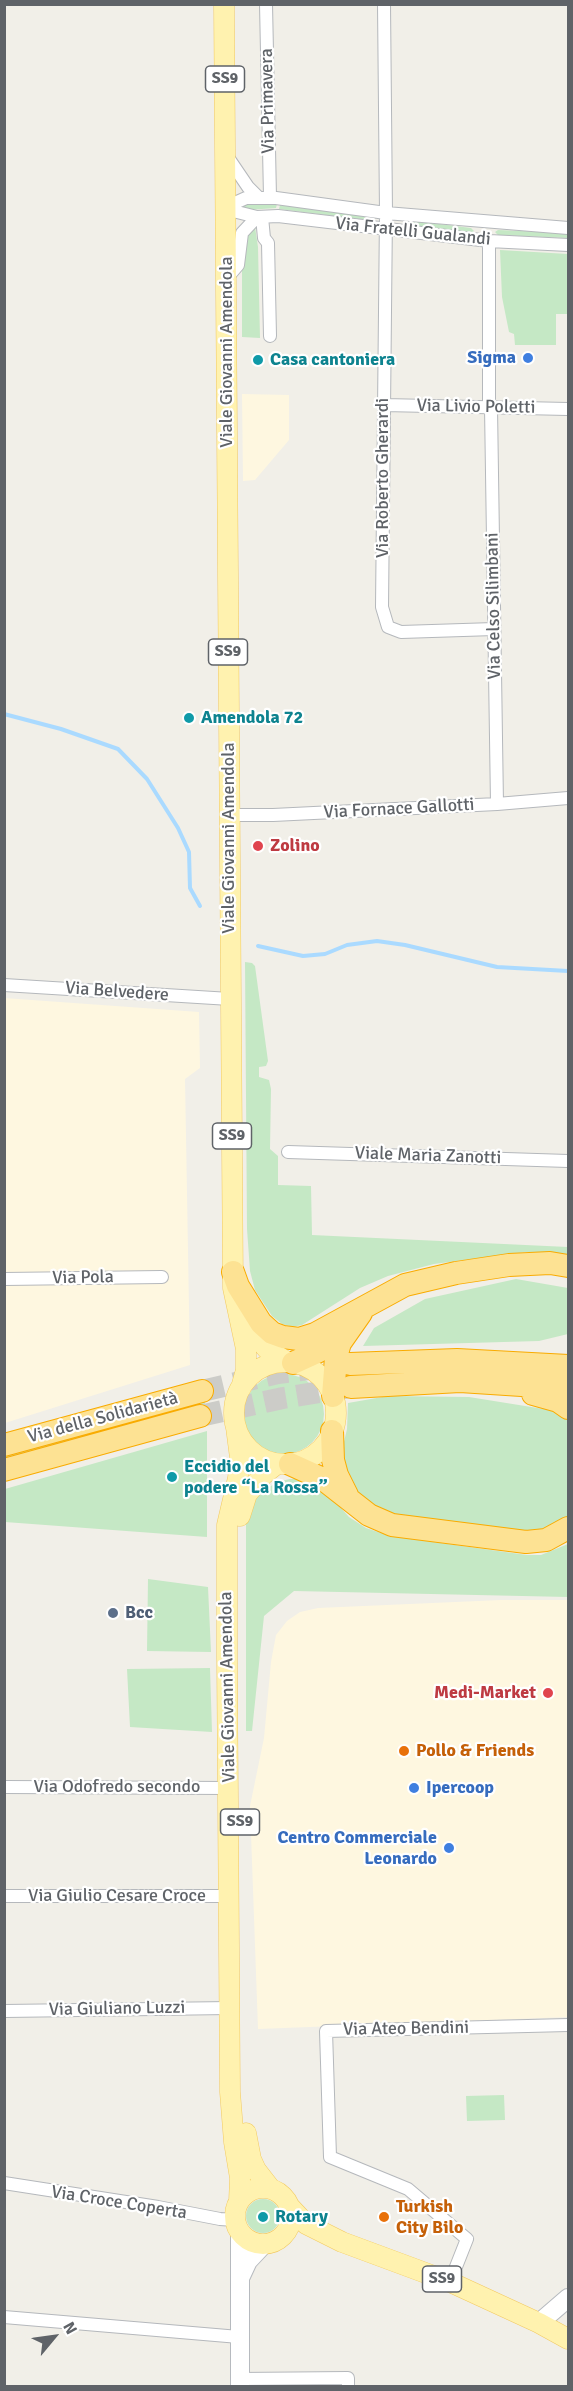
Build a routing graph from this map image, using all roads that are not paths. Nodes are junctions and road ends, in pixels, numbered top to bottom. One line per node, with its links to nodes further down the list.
1 (224, 4): 4 (main road, SS9)
2 (266, 4): 5 (street, Via Primavera)
3 (384, 4): 7 (street, Via Roberto Gherardi)
4 (226, 154): 5 (street); 6 (main road, Viale Giovanni Amendola / SS9)
5 (265, 197): 6 (street, Via Fratelli Gualandi); 7 (street, Via Fratelli Gualandi)
6 (226, 207): 8 (street, Via Fratelli Gualandi); 13 (main road, Viale Giovanni Amendola / SS9)
7 (386, 213): 9 (street, Via Fratelli Gualandi); 10 (street, Via Roberto Gherardi)
8 (259, 217): 10 (street, Via Fratelli Gualandi); 13 (street); 14 (street)
9 (568, 228)
10 (385, 230): 11 (street, Via Fratelli Gualandi); 15 (street, Via Roberto Gherardi)
11 (489, 241): 12 (street, Via Fratelli Gualandi); 16 (street, Via Celso Silimbani)
12 (568, 245)
13 (226, 279): 21 (main road, Viale Giovanni Amendola / SS9)
14 (270, 336)
15 (384, 405): 16 (street, Via Livio Poletti); 18 (street, Via Roberto Gherardi)
16 (490, 407): 17 (street, Via Livio Poletti); 18 (street, Via Celso Silimbani)
17 (568, 409)
18 (494, 629): 20 (street, Via Celso Silimbani)
19 (568, 798): 20 (street, Via Fornace Gallotti)
20 (497, 804): 21 (street, Via Fornace Gallotti)
21 (229, 815): 23 (main road, Viale Giovanni Amendola / SS9)
22 (4, 985): 23 (street, Via Belvedere)
23 (230, 999): 27 (main road, Viale Giovanni Amendola / SS9)
24 (288, 1152): 25 (street, Viale Maria Zanotti)
25 (568, 1161)
26 (568, 1266): 30 (highway)
27 (233, 1272): 30 (highway); 31 (main road, Viale Giovanni Amendola / SS9)
28 (162, 1277): 29 (street, Via Pola)
29 (4, 1280)
30 (373, 1302): 32 (highway)
31 (235, 1306): 34 (main road, Viale Giovanni Amendola / SS9); 38 (main road, Viale Giovanni Amendola / SS9)
32 (347, 1330): 34 (highway); 41 (highway)
33 (568, 1348): 37 (highway)
34 (290, 1363): 38 (main road); 41 (main road, SS9)
35 (350, 1364): 37 (highway)
36 (568, 1366): 37 (highway)
37 (459, 1371): 39 (highway); 41 (highway); 42 (highway)
38 (241, 1388): 44 (main road, SS9)
39 (568, 1388)
40 (202, 1391): 46 (highway, Via della Solidarietà)
41 (342, 1391): 45 (main road)
42 (568, 1408)
43 (200, 1416): 48 (highway, Via della Solidarietà)
44 (236, 1427): 47 (main road); 52 (main road, Viale Giovanni Amendola / SS9)
45 (332, 1431): 47 (main road, SS9); 49 (highway)
46 (4, 1445)
47 (283, 1464): 49 (highway); 59 (main road, Viale Giovanni Amendola / SS9)
48 (4, 1470)
49 (347, 1496): 50 (highway)
50 (568, 1528)
51 (4, 1787): 52 (street, Via Odofredo secondo)
52 (229, 1788): 54 (main road, Viale Giovanni Amendola / SS9)
53 (4, 1896): 54 (street, Via Giulio Cesare Croce)
54 (230, 1896): 55 (main road, Viale Giovanni Amendola / SS9)
55 (223, 2008): 56 (street, Via Giuliano Luzzi); 61 (main road, Viale Giovanni Amendola / SS9)
56 (4, 2011)
57 (568, 2025): 65 (street, Via Ateo Bendini)
58 (4, 2183): 61 (street, Via Croce Coperta)
59 (270, 2188): 60 (main road, Viale Giovanni Amendola / SS9); 61 (main road)
60 (290, 2207): 62 (main road); 63 (main road, SS9)
61 (238, 2218): 62 (main road, SS9); 64 (street, Viale Giovanni Amendola / SS9)
62 (271, 2242): 63 (main road, SS9); 64 (street)
63 (342, 2242): 65 (main road, SS9)
64 (240, 2278): 70 (street, Viale Giovanni Amendola)
65 (450, 2282): 69 (main road, SS9)
66 (568, 2298): 69 (street)
67 (568, 2304): 71 (street)
68 (4, 2317): 70 (street)
69 (539, 2323): 71 (main road, SS9)
70 (239, 2337): 72 (street, Viale Giovanni Amendola)
71 (566, 2337)
72 (240, 2383): 73 (street)
73 (348, 2386)

